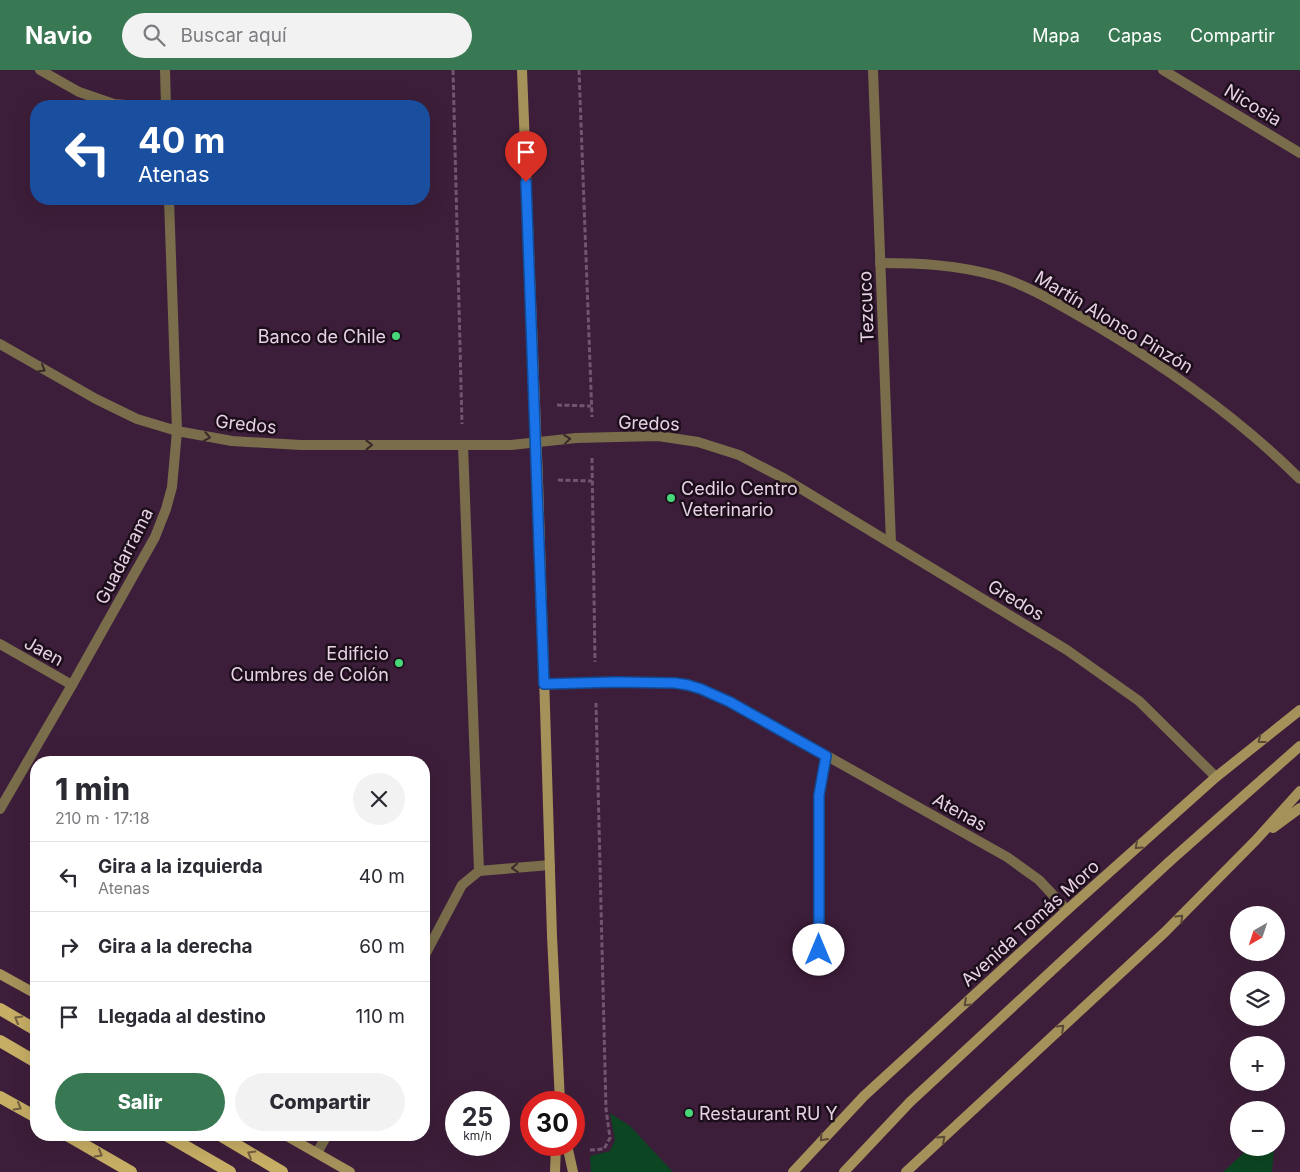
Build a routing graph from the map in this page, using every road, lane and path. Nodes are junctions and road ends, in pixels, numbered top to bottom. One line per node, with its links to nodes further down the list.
1 (40, 70): 8 (street)
2 (165, 70): 9 (street)
3 (453, 70): 19 (path)
4 (522, 70): 14 (main road)
5 (578, 70): 15 (path)
6 (873, 70): 12 (street, Tezcuco)
7 (1163, 70): 10 (street, Nicosia)
8 (102, 100)
9 (166, 100)
10 (1300, 153)
11 (169, 205): 16 (street, Guadarrama)
12 (880, 264): 20 (street, Martín Alonso Pinzón); 23 (street, Tezcuco)
13 (0, 344): 16 (street, Gredos, one-way to 16)
14 (534, 404): 15 (path); 18 (main road)
15 (592, 406): 17 (path)
16 (177, 431): 19 (street, Gredos, one-way to 19); 27 (street, Guadarrama)
17 (592, 438): 18 (street, Gredos, one-way to 17); 22 (path); 23 (street, Gredos)
18 (536, 442): 19 (street, Gredos); 21 (main road)
19 (463, 445): 39 (street)
20 (1300, 479)
21 (538, 480): 22 (path); 26 (main road)
22 (592, 481): 25 (path)
23 (891, 544): 33 (street, Gredos)
24 (0, 644): 27 (street, Jaen)
25 (596, 682): 26 (street, Atenas); 31 (street, Atenas); 51 (path)
26 (544, 684): 38 (main road)
27 (72, 685): 30 (street, Guadarrama)
28 (1300, 710): 33 (main road, Avenida Tomás Moro, one-way to 33)
29 (1300, 746): 68 (main road)
30 (31, 756)
31 (826, 756): 40 (street, Atenas); 42 (street)
32 (30, 757): 36 (street, Guadarrama)
33 (1216, 777): 40 (main road, Avenida Tomás Moro, one-way to 40)
34 (1300, 791): 37 (main road)
35 (1300, 808): 37 (main road)
36 (0, 809)
37 (1256, 840): 69 (main road, one-way to 37)
38 (550, 864): 39 (street, one-way to 39); 49 (main road)
39 (479, 871): 41 (street)
40 (1067, 910): 67 (main road, Avenida Tomás Moro, one-way to 67)
41 (430, 945)
42 (819, 950)
43 (0, 974): 44 (main road)
44 (30, 991)
45 (0, 1009): 46 (main road, one-way to 45)
46 (30, 1026)
47 (0, 1041): 48 (main road)
48 (30, 1058)
49 (560, 1091)
50 (0, 1097): 52 (main road, one-way to 52)
51 (606, 1109)
52 (30, 1114)
53 (77, 1141): 61 (main road, one-way to 61)
54 (176, 1141): 62 (main road)
55 (230, 1141): 63 (main road, one-way to 55)
56 (296, 1141): 58 (main road)
57 (324, 1141): 58 (street)
58 (317, 1153): 64 (main road)
59 (556, 1156): 65 (main road)
60 (569, 1156): 66 (main road)
61 (131, 1172)
62 (230, 1172)
63 (282, 1172)
64 (350, 1172)
65 (555, 1172)
66 (573, 1172)
67 (793, 1172)
68 (844, 1172)
69 (906, 1172)

